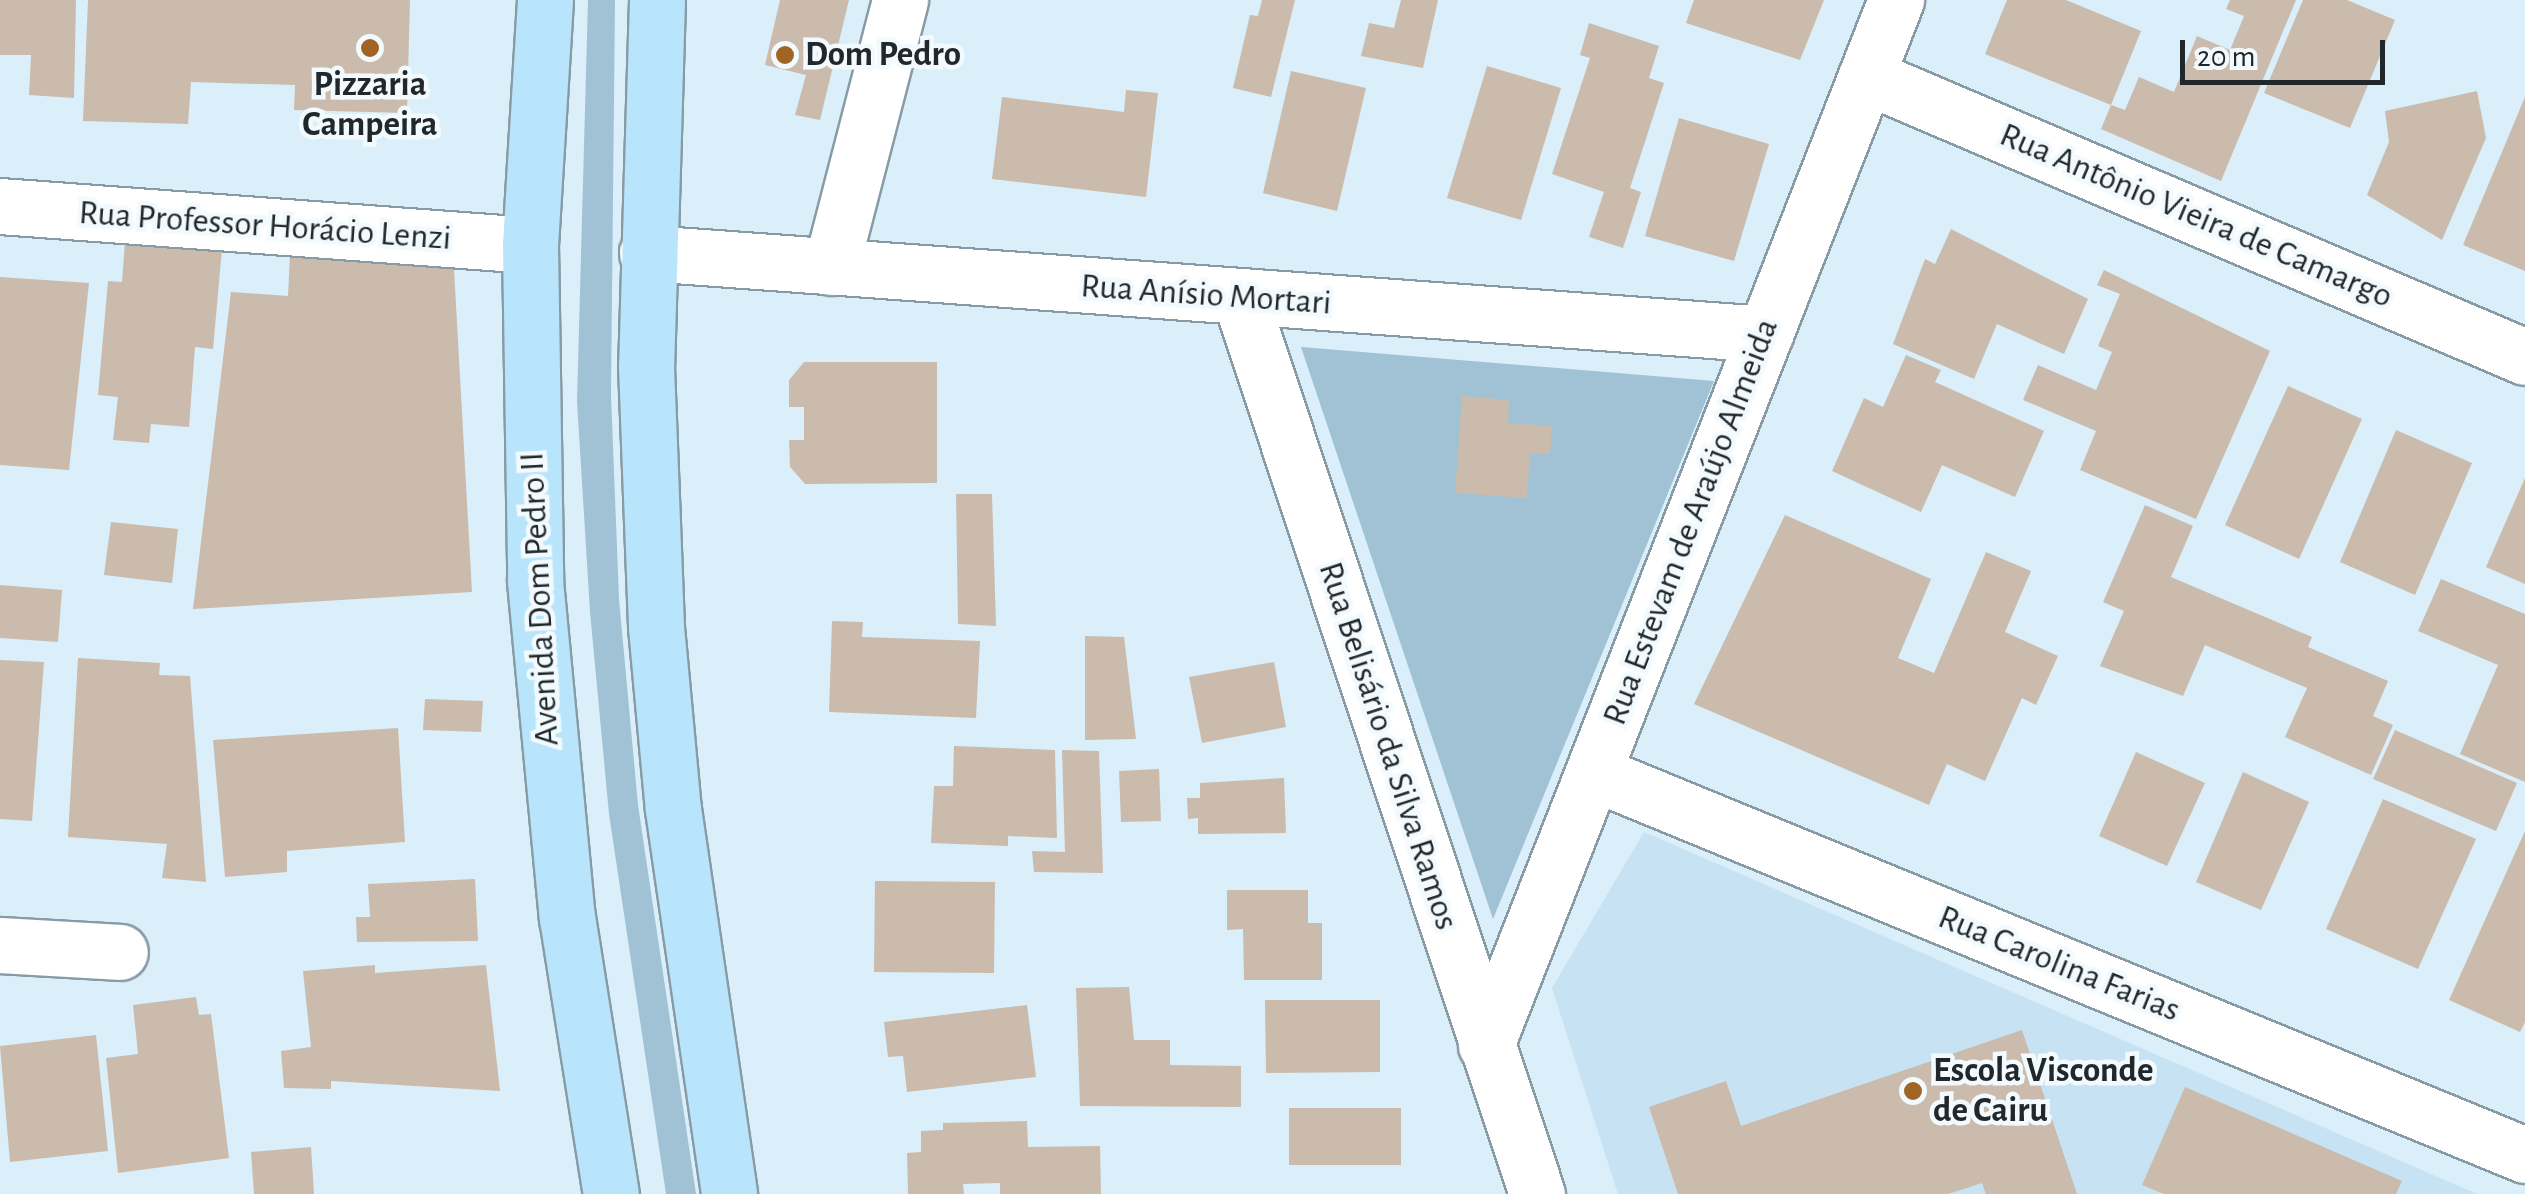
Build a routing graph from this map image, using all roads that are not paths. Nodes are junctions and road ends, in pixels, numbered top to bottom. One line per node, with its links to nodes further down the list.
1 (544, 0): 7 (main road, Avenida Dom Pedro II)
2 (657, 0): 8 (main road)
3 (900, 0): 9 (street)
4 (1896, 0): 5 (street, Rua Estevam de Araújo Almeida)
5 (1866, 76): 11 (street, Rua Estevam de Araújo Almeida); 12 (street, Rua Antônio Vieira de Camargo)
6 (0, 206): 7 (street, Rua Professor Horácio Lenzi)
7 (530, 245): 18 (main road, Avenida Dom Pedro II)
8 (648, 253): 9 (street, Rua Anísio Mortari); 19 (main road)
9 (831, 268): 10 (street, Rua Anísio Mortari)
10 (1240, 298): 11 (street, Rua Anísio Mortari); 16 (street, Rua Belisário da Silva Ramos)
11 (1765, 334): 13 (street, Rua Estevam de Araújo Almeida)
12 (2525, 356)
13 (1594, 773): 16 (street, Rua Estevam de Araújo Almeida); 17 (street, Rua Carolina Farias)
14 (0, 945): 15 (street)
15 (120, 952)
16 (1486, 1045): 20 (street, Rua Belisário da Silva Ramos)
17 (2525, 1155)
18 (610, 1194)
19 (729, 1194)
20 (1537, 1194)

